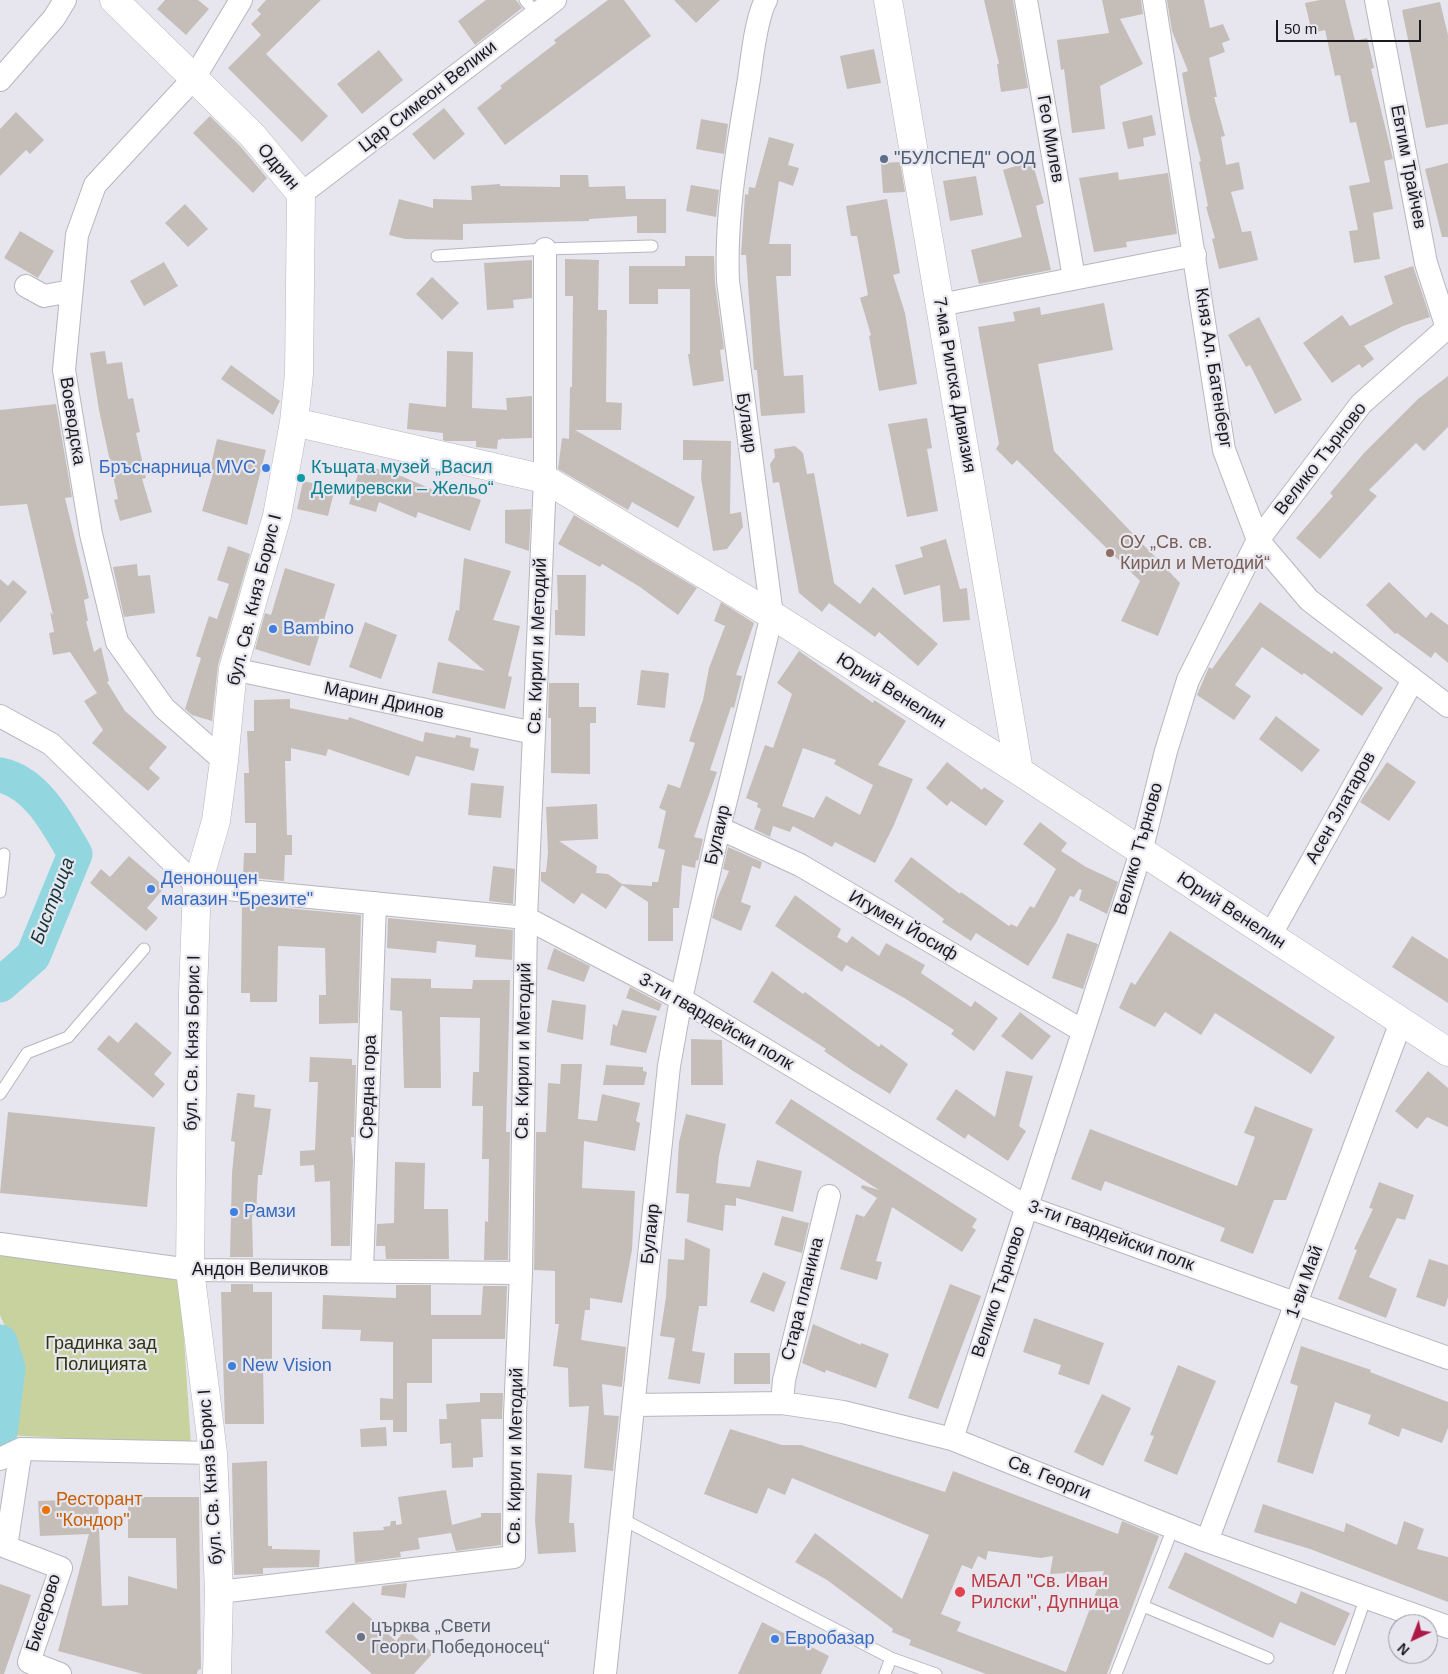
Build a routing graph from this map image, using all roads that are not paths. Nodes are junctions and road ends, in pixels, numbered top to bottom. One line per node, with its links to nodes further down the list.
1 (65, 0): 11 (street)
2 (114, 0): 12 (street, Одрин)
3 (241, 0): 12 (street, Воеводска)
4 (555, 0): 10 (street, Цар Симеон Велики)
5 (766, 0): 26 (street, Булаир)
6 (888, 0): 21 (street, 7-ма Рилска Дивизия)
7 (1026, 0): 18 (street, Гео Милев)
8 (1154, 0): 16 (street, Княз Ал. Батенберг)
9 (1376, 0): 22 (street, Евтим Трайчев)
10 (531, 7): 13 (street, Цар Симеон Велики)
11 (3, 72)
12 (194, 78): 13 (street, Одрин); 20 (street, Воеводска)
13 (302, 194): 23 (street, Одрин)
14 (652, 246): 15 (lane)
15 (546, 249): 17 (lane); 24 (street, Св. Кирил и Методий)
16 (1195, 255): 18 (street); 25 (street, Княз Ал. Батенберг)
17 (437, 256)
18 (1074, 278): 21 (street)
19 (26, 286): 20 (street)
20 (71, 291): 32 (street, Воеводска)
21 (940, 305): 33 (street, 7-ма Рилска Дивизия)
22 (1447, 329): 25 (street, Велико Търново)
23 (294, 422): 24 (street, Юрий Венелин); 27 (street, бул. Св. Княз Борис I)
24 (545, 479): 26 (street, Юрий Венелин); 31 (street, Св. Кирил и Методий)
25 (1258, 540): 28 (street, Княз Ал. Батенберг); 35 (street, Велико Търново)
26 (772, 615): 33 (street, Юрий Венелин); 34 (street, Булаир)
27 (233, 669): 31 (street, Марин Дринов); 32 (street, бул. Св. Княз Борис I)
28 (1413, 680): 29 (street, Княз Ал. Батенберг); 41 (street, Асен Златаров)
29 (1448, 706)
30 (0, 716): 37 (street)
31 (534, 733): 40 (street, Св. Кирил и Методий)
32 (224, 761): 37 (street, бул. Св. Княз Борис I)
33 (1019, 771): 35 (street, Юрий Венелин)
34 (720, 828): 43 (street, Булаир); 45 (street, Игумен Йосиф)
35 (1142, 852): 41 (street, Юрий Венелин); 45 (street, Велико Търново)
36 (4, 854): 38 (lane)
37 (197, 886): 39 (street, 3-ти гвардейски полк); 51 (street, бул. Св. Княз Борис I)
38 (0, 892)
39 (375, 903): 40 (street, 3-ти гвардейски полк); 52 (street, Средна гора)
40 (526, 918): 43 (street, 3-ти гвардейски полк); 53 (street, Св. Кирил и Методий)
41 (1270, 936): 44 (street, Юрий Венелин)
42 (144, 949): 47 (lane)
43 (681, 999): 49 (street, 3-ти гвардейски полк); 57 (street, Булаир)
44 (1401, 1022): 46 (street, Юрий Венелин); 54 (street, 1-ви Май)
45 (1082, 1031): 49 (street, Велико Търново)
46 (1448, 1052)
47 (0, 1094)
48 (829, 1196): 56 (street, Стара планина)
49 (1026, 1207): 54 (street, 3-ти гвардейски полк); 58 (street, Велико Търново)
50 (0, 1244): 51 (street, Андон Величков)
51 (190, 1270): 52 (street, Андон Величков); 60 (street, бул. Св. Княз Борис I)
52 (362, 1270): 53 (street, Андон Величков)
53 (521, 1273): 65 (street, Св. Кирил и Методий)
54 (1297, 1303): 55 (street, 3-ти гвардейски полк); 64 (street, 1-ви Май)
55 (1448, 1358)
56 (782, 1403): 57 (street, Св. Георги); 58 (street, Св. Георги)
57 (634, 1405): 62 (street, Булаир)
58 (952, 1439): 63 (street, Св. Георги)
59 (21, 1448): 60 (street); 61 (street); 71 (street, Бисерово)
60 (213, 1454): 65 (street, бул. Св. Княз Борис I)
61 (0, 1459)
62 (622, 1519): 69 (lane); 73 (street, Булаир)
63 (1173, 1528): 64 (street, Св. Георги); 67 (lane)
64 (1207, 1541): 66 (street, Св. Георги)
65 (219, 1592): 72 (street, бул. Св. Княз Борис I)
66 (1366, 1597): 68 (street, Св. Георги); 77 (lane)
67 (1143, 1606): 70 (lane); 76 (lane)
68 (1448, 1627)
69 (891, 1658): 74 (lane); 75 (lane)
70 (1268, 1658)
71 (60, 1674)
72 (217, 1674)
73 (605, 1674)
74 (885, 1674)
75 (936, 1674)
76 (1116, 1674)
77 (1339, 1674)

